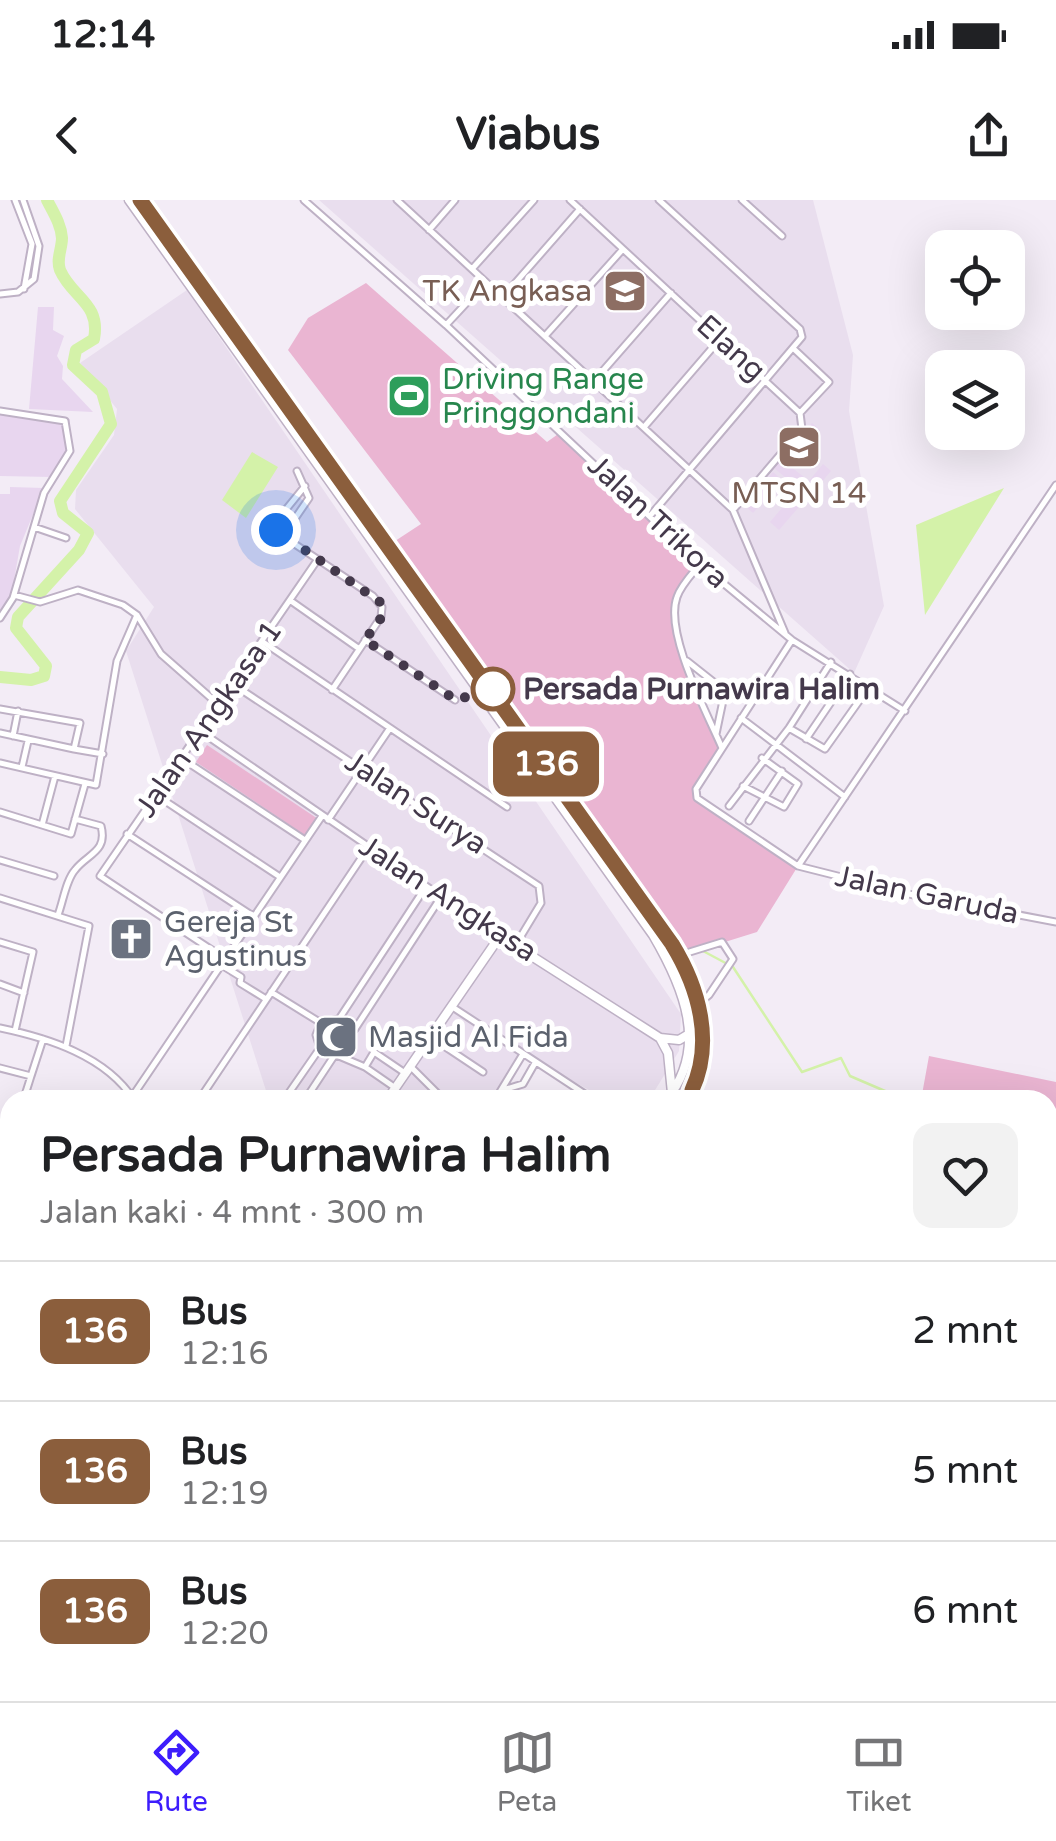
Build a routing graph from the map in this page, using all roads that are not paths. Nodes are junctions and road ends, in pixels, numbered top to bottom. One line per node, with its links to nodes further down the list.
1 (15, 200): 18 (street)
2 (24, 200): 18 (street)
3 (128, 200): 112 (street)
4 (140, 200): 111 (street)
5 (304, 200): 22 (street, Jalan Trikora)
6 (397, 200): 13 (street)
7 (455, 200): 13 (street)
8 (534, 200): 16 (street)
9 (570, 200): 12 (street, Elang)
10 (659, 200): 25 (street)
11 (742, 200): 14 (street)
12 (580, 210): 15 (street, Elang); 21 (street)
13 (428, 230): 16 (street)
14 (782, 236)
15 (623, 249): 19 (street, Elang); 23 (street)
16 (472, 269): 17 (street)
17 (486, 282): 21 (street); 22 (street)
18 (24, 288): 20 (street)
19 (670, 293): 24 (street, Elang); 26 (street)
20 (0, 294)
21 (503, 298): 23 (street)
22 (446, 325): 37 (street, Jalan Trikora)
23 (545, 336): 26 (street)
24 (720, 338): 27 (street, Elang); 30 (street)
25 (795, 350): 27 (street); 29 (street)
26 (594, 380): 30 (street)
27 (768, 382): 29 (street, Elang); 31 (street)
28 (0, 411): 39 (street)
29 (800, 413): 36 (street)
30 (645, 426): 31 (street)
31 (692, 468): 36 (street); 37 (street)
32 (297, 471): 34 (street)
33 (1056, 485): 62 (street)
34 (305, 486): 35 (street); 38 (street)
35 (286, 510): 38 (street); 40 (street)
36 (733, 510): 48 (street)
37 (650, 516): 43 (street, Jalan Trikora)
38 (296, 518): 40 (street)
39 (34, 527): 41 (street); 44 (street)
40 (283, 536): 42 (street)
41 (66, 538)
42 (318, 560): 45 (street, Jalan Angkasa 1); 49 (street)
43 (700, 564): 48 (street, Jalan Trikora); 52 (street)
44 (16, 595): 46 (street); 47 (street)
45 (291, 601): 50 (street, Jalan Angkasa 1); 51 (street)
46 (136, 614): 59 (street); 75 (street)
47 (0, 618)
48 (789, 637): 53 (street, Jalan Trikora); 63 (street)
49 (365, 640): 51 (street); 58 (street)
50 (264, 642): 55 (street, Jalan Angkasa 1); 57 (street)
51 (359, 649): 57 (street)
52 (685, 659): 68 (street); 68 (street)
53 (832, 661): 54 (street, Jalan Trikora); 65 (street)
54 (850, 674): 56 (street, Jalan Trikora); 70 (street)
55 (234, 685): 59 (street, Jalan Angkasa 1); 80 (street, Jalan Surya)
56 (869, 687): 62 (street, Jalan Trikora); 70 (street)
57 (332, 690): 64 (street)
58 (456, 700)
59 (218, 705): 66 (street, Jalan Angkasa 1)
60 (0, 708): 61 (street)
61 (18, 711): 69 (street); 73 (street)
62 (905, 712): 86 (street)
63 (741, 718): 72 (street); 74 (street)
64 (390, 728): 80 (street); 88 (street)
65 (788, 728): 70 (street); 72 (street)
66 (200, 732): 76 (street, Jalan Angkasa 1); 91 (street, Jalan Angkasa)
67 (0, 733): 69 (street)
68 (716, 734): 74 (street)
69 (13, 736): 71 (street)
70 (806, 739)
71 (28, 741): 73 (street); 79 (street)
72 (774, 743): 77 (street); 86 (street)
73 (74, 748): 75 (street)
74 (722, 748): 99 (street)
75 (103, 754): 83 (street)
76 (181, 758): 85 (street, Jalan Angkasa 1); 96 (street)
77 (762, 758): 81 (street); 84 (street)
78 (0, 763): 79 (street)
79 (22, 768): 82 (street)
80 (362, 768): 91 (street); 110 (street, Jalan Surya)
81 (782, 771): 87 (street); 87 (street)
82 (55, 776): 83 (street); 94 (street)
83 (85, 784): 92 (street)
84 (743, 786): 87 (street); 89 (street)
85 (156, 795): 95 (street, Jalan Angkasa 1); 101 (street)
86 (845, 797): 99 (street)
87 (764, 798): 93 (street)
88 (507, 806)
89 (729, 806)
90 (0, 812): 94 (street)
91 (325, 818): 96 (street); 97 (street, Jalan Angkasa)
92 (75, 819): 94 (street); 105 (street)
93 (748, 822)
94 (42, 825)
95 (127, 834): 106 (street); 113 (street, Jalan Angkasa 1)
96 (305, 840): 101 (street)
97 (368, 848): 102 (street, Jalan Angkasa); 116 (street)
98 (0, 860): 100 (street)
99 (798, 866): 107 (street, Jalan Garuda)
100 (54, 876)
101 (280, 876): 106 (street)
102 (426, 887): 103 (street, Jalan Angkasa); 124 (street)
103 (441, 897): 108 (street, Jalan Angkasa); 124 (street)
104 (0, 898): 105 (street)
105 (58, 915): 133 (street)
106 (253, 916): 113 (street)
107 (1056, 922)
108 (500, 936): 110 (street, Jalan Angkasa); 121 (street)
109 (0, 942): 117 (street)
110 (516, 946): 131 (street, Jalan Angkasa)
111 (680, 956): 112 (street); 115 (street); 118 (street)
112 (667, 959): 119 (street)
113 (222, 961): 120 (street); 146 (street)
114 (0, 984): 117 (street)
115 (713, 989): 118 (street); 122 (street)
116 (271, 992): 120 (street); 125 (street)
117 (24, 993): 128 (street)
118 (695, 996): 119 (street); 122 (street)
119 (682, 997): 123 (street)
120 (266, 999): 147 (street)
121 (450, 1006): 130 (street); 135 (street)
122 (697, 1007): 123 (street); 126 (street)
123 (686, 1014): 129 (street)
124 (339, 1019): 125 (street)
125 (321, 1023): 134 (street)
126 (702, 1027): 129 (street); 156 (street)
127 (0, 1028): 128 (street)
128 (15, 1032): 132 (street)
129 (691, 1034): 131 (street); 155 (street)
130 (429, 1036): 140 (street); 141 (street)
131 (660, 1038): 154 (street)
132 (43, 1039): 133 (street); 142 (street)
133 (66, 1046): 145 (street)
134 (320, 1048): 136 (street); 148 (street)
135 (523, 1054): 137 (street); 151 (street)
136 (334, 1056): 138 (street); 149 (street)
137 (536, 1062): 152 (street); 153 (street)
138 (365, 1067): 140 (street); 143 (street)
139 (0, 1068): 142 (street)
140 (407, 1069): 143 (street); 150 (street)
141 (483, 1072)
142 (31, 1076): 144 (street)
143 (395, 1088)
144 (27, 1090)
145 (123, 1090)
146 (138, 1090)
147 (207, 1090)
148 (291, 1090)
149 (312, 1090)
150 (432, 1090)
151 (501, 1090)
152 (503, 1090)
153 (579, 1090)
154 (669, 1090)
155 (673, 1090)
156 (692, 1090)

